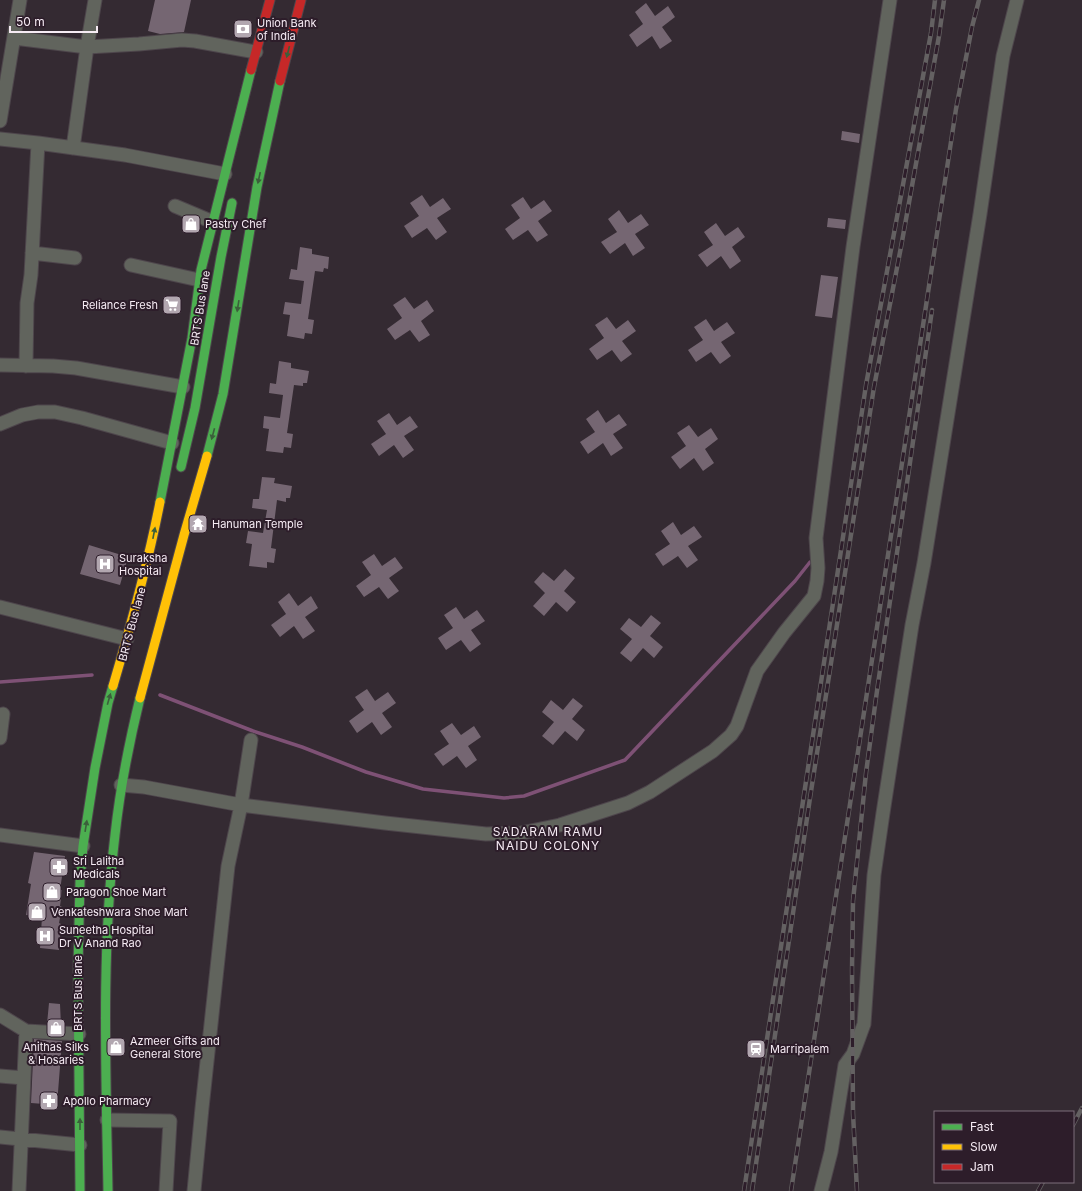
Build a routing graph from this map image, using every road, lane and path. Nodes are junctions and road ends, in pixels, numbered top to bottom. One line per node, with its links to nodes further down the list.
1 (20, 0): 7 (street)
2 (95, 0): 8 (street)
3 (270, 0): 9 (main road)
4 (301, 0): 33 (main road, one-way to 33)
5 (890, 0): 34 (street)
6 (1017, 0): 53 (street)
7 (14, 38): 8 (street); 10 (street)
8 (87, 47): 9 (street); 13 (street)
9 (256, 52): 14 (main road)
10 (0, 121)
11 (0, 139): 12 (street)
12 (38, 143): 13 (street); 18 (street)
13 (73, 148): 14 (street)
14 (225, 174): 17 (main road)
15 (233, 196): 27 (main road, BRTS Bus lane)
16 (175, 206): 17 (street)
17 (213, 222): 21 (main road)
18 (32, 253): 19 (street); 23 (street)
19 (75, 258)
20 (131, 265): 21 (street)
21 (199, 280): 24 (main road)
22 (0, 365): 23 (street)
23 (26, 366): 24 (street)
24 (183, 387): 26 (main road)
25 (0, 424): 26 (street)
26 (172, 443): 29 (main road, one-way to 26)
27 (179, 477)
28 (0, 607): 29 (street)
29 (127, 638): 36 (main road, one-way to 29)
30 (3, 714): 31 (street)
31 (0, 738)
32 (251, 740): 34 (street)
33 (121, 785): 34 (street); 37 (main road)
34 (241, 805): 52 (street)
35 (0, 835): 36 (street)
36 (83, 846): 41 (main road)
37 (106, 980): 38 (main road); 44 (main road)
38 (95, 981)
39 (0, 1015): 40 (street)
40 (26, 1031): 41 (street); 43 (street)
41 (79, 1034): 47 (main road, one-way to 41)
42 (0, 1076): 43 (street)
43 (24, 1078): 46 (street)
44 (107, 1120): 50 (main road); 51 (street)
45 (0, 1137): 46 (street)
46 (21, 1140): 47 (street); 48 (street)
47 (80, 1145): 49 (main road)
48 (19, 1191)
49 (80, 1191)
50 (108, 1191)
51 (166, 1191)
52 (194, 1191)
53 (820, 1191)

